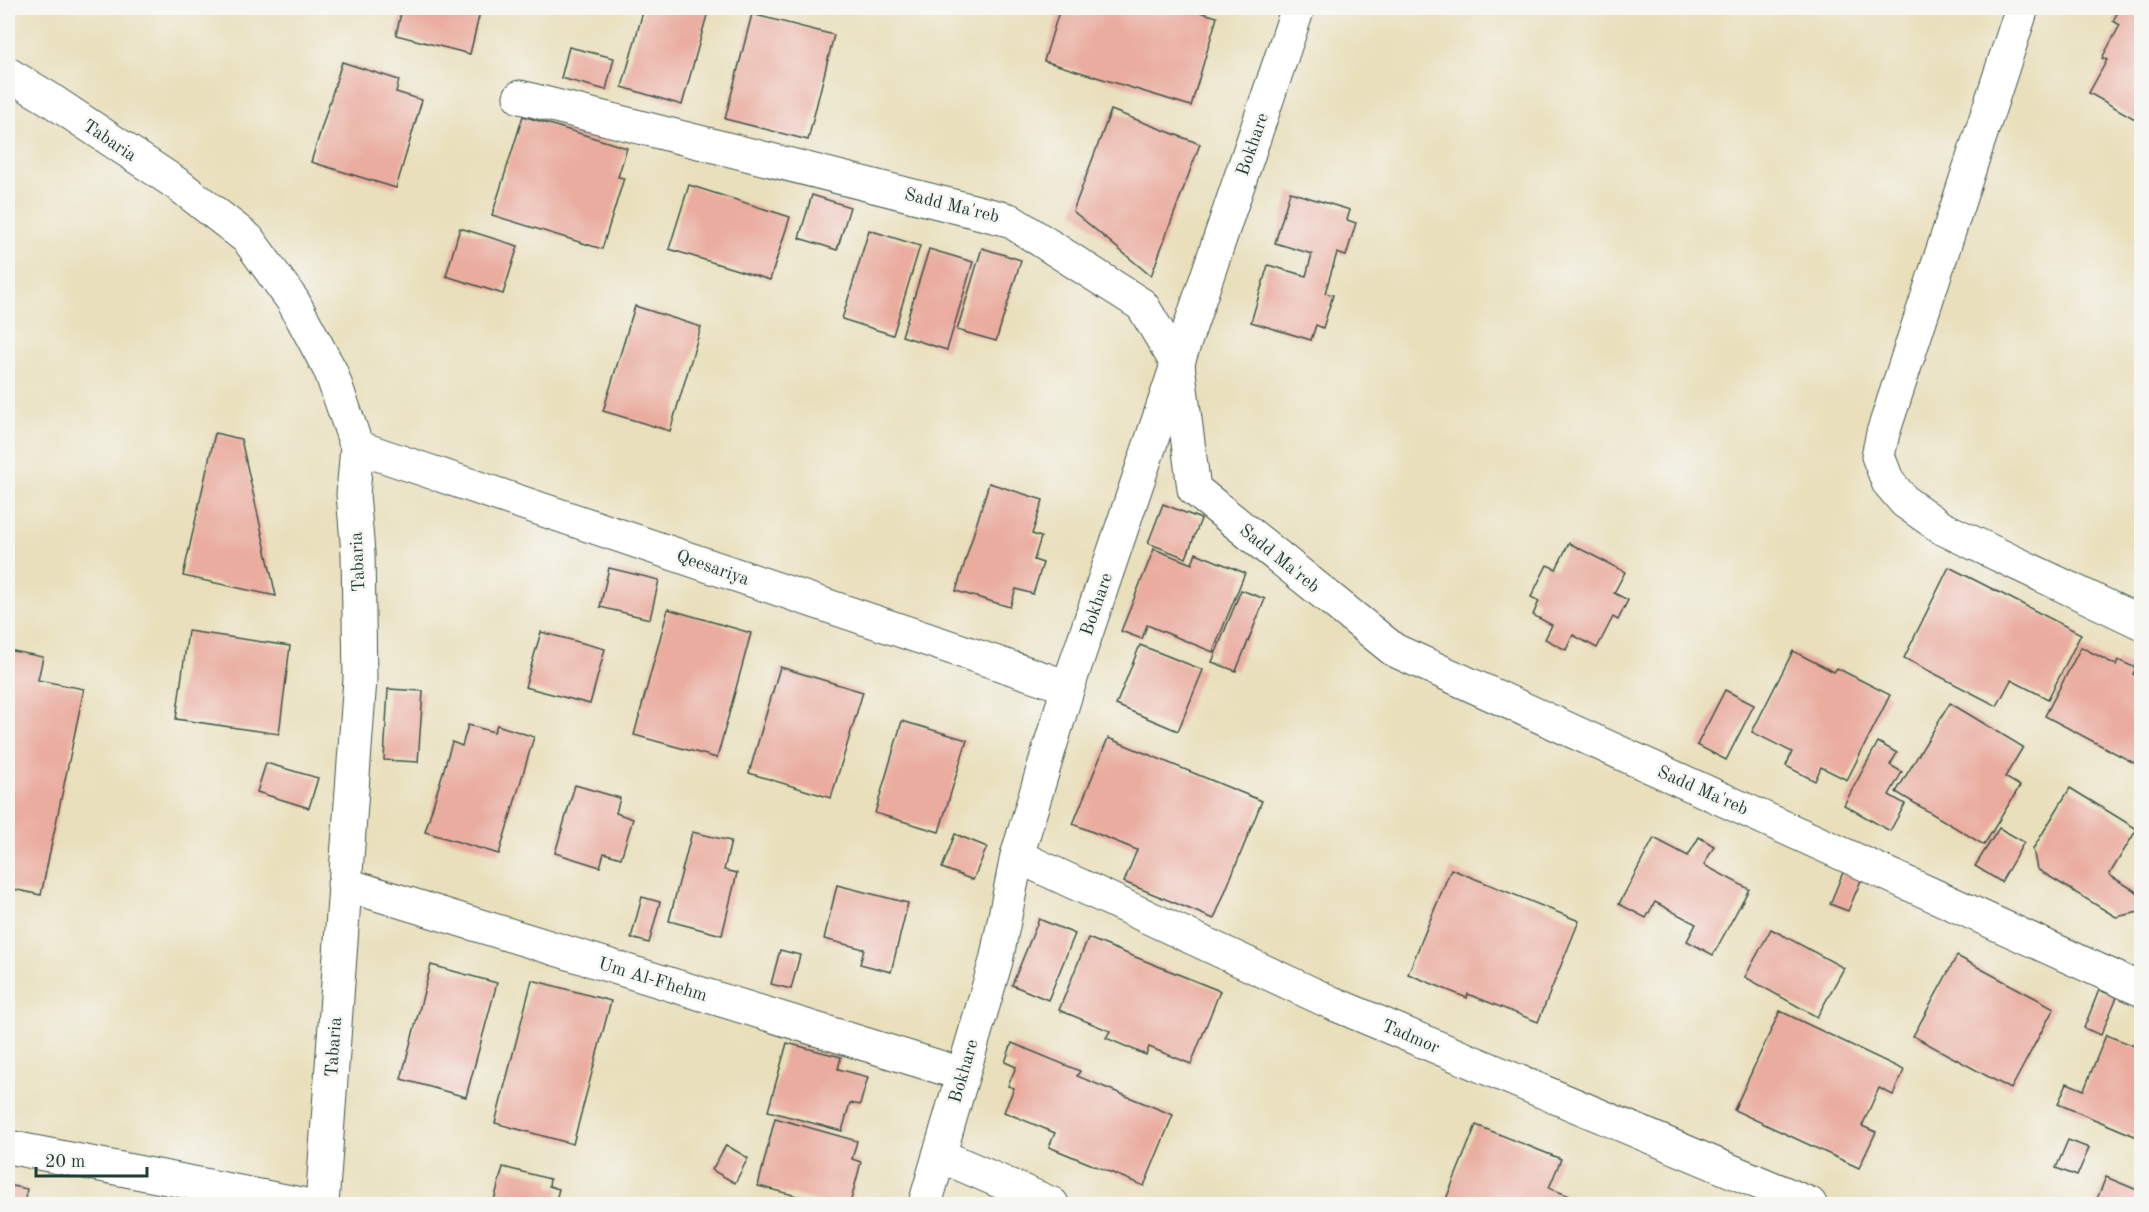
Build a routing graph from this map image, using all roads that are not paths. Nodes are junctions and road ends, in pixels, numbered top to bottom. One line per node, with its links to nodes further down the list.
1 (2022, 8): 7 (street)
2 (1290, 9): 5 (street, Bokhare)
3 (8, 74): 6 (street, Tabaria)
4 (520, 97): 5 (street, Sadd Ma'reb)
5 (1178, 365): 8 (street, Bokhare); 11 (street, Sadd Ma'reb)
6 (357, 447): 8 (street, Qeesariya); 10 (street, Tabaria)
7 (2142, 623)
8 (1068, 687): 9 (street, Bokhare)
9 (1017, 856): 12 (street, Bokhare); 19 (street, Tadmor)
10 (344, 884): 12 (street, Um Al-Fhehm); 16 (street, Tabaria)
11 (2142, 990)
12 (962, 1074): 14 (street, Bokhare)
13 (8, 1147): 15 (street)
14 (939, 1155): 17 (street, Bokhare); 18 (street)
15 (301, 1204)
16 (322, 1204)
17 (925, 1204)
18 (1052, 1204)
19 (1810, 1204)

